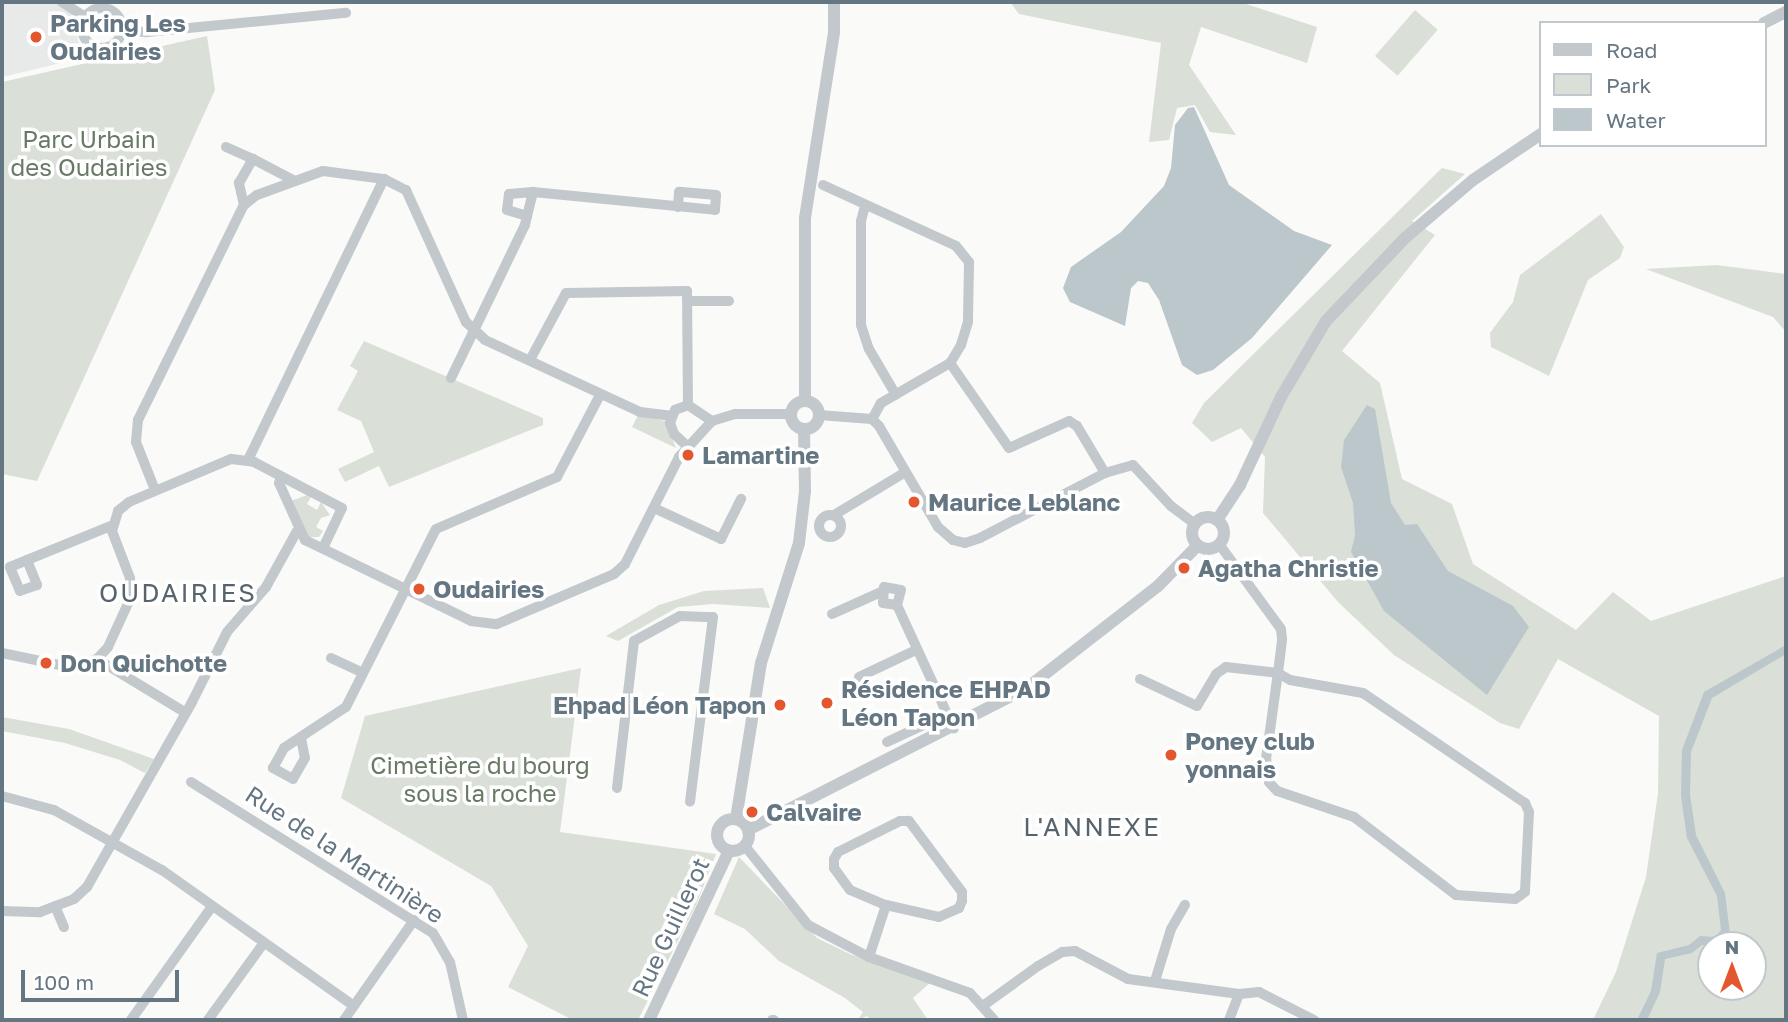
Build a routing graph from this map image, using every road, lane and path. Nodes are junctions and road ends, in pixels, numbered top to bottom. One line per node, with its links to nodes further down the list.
1 (62, 2): 5 (street)
2 (834, 2): 27 (street)
3 (1786, 12): 6 (street)
4 (346, 13): 7 (street)
5 (85, 17): 7 (street); 7 (street)
6 (1767, 22)
7 (122, 30)
8 (1540, 135): 44 (street)
9 (226, 147): 10 (street)
10 (253, 159): 12 (street); 15 (street)
11 (384, 179): 12 (street); 21 (street); 36 (street)
12 (293, 180): 15 (street)
13 (823, 186): 17 (street)
14 (533, 192): 16 (street); 18 (street); 18 (street)
15 (244, 205): 40 (street)
16 (678, 206)
17 (865, 206): 23 (street); 25 (street)
18 (527, 216): 21 (street)
19 (690, 301): 20 (street); 22 (street); 28 (street)
20 (729, 301)
21 (472, 330): 22 (street); 24 (street)
22 (530, 360): 26 (street)
23 (950, 363): 25 (street); 38 (street)
24 (452, 378)
25 (897, 395): 32 (street)
26 (600, 396): 31 (street); 52 (street)
27 (805, 401): 29 (street); 30 (street)
28 (688, 405): 31 (street); 33 (street)
29 (790, 414): 33 (street); 34 (street)
30 (819, 415): 32 (street); 34 (street)
31 (671, 416): 35 (street)
32 (872, 419): 37 (street)
33 (712, 421): 35 (street)
34 (804, 429): 73 (street)
35 (687, 446): 42 (street)
36 (248, 460): 39 (street); 40 (street)
37 (904, 473): 38 (street); 43 (street)
38 (1105, 473): 45 (street)
39 (281, 477): 47 (street); 50 (street)
40 (155, 490): 46 (street)
41 (741, 499): 42 (street)
42 (654, 508): 52 (street)
43 (834, 515)
44 (1217, 520): 45 (street); 48 (street)
45 (1195, 524): 49 (street)
46 (113, 525): 51 (street); 59 (street)
47 (297, 531): 50 (street); 64 (street)
48 (1219, 544): 49 (street); 61 (street)
49 (1198, 545): 66 (street)
50 (323, 548): 52 (street)
51 (27, 560)
52 (404, 588): 60 (street)
53 (881, 592): 54 (street); 54 (street); 55 (street)
54 (897, 605): 56 (street)
55 (832, 614)
56 (916, 650): 62 (street); 65 (street)
57 (2, 653): 59 (street)
58 (331, 658): 60 (street)
59 (97, 659): 64 (street)
60 (363, 673): 67 (street)
61 (1278, 673): 61 (street); 63 (street)
62 (859, 677)
63 (1140, 679)
64 (186, 713): 75 (street)
65 (947, 714): 66 (street); 68 (street)
66 (954, 729): 74 (street)
67 (300, 738)
68 (887, 742)
69 (191, 782): 83 (street, Rue de la Martinière)
70 (617, 788): 72 (street)
71 (2, 796): 75 (street)
72 (690, 802)
73 (736, 819): 74 (street); 77 (street)
74 (748, 830): 76 (street)
75 (110, 842): 80 (street); 81 (street)
76 (744, 846): 77 (street); 86 (street)
77 (729, 851): 95 (street, Rue Guillerot)
78 (886, 905): 78 (street); 86 (street)
79 (1185, 905): 87 (street)
80 (55, 906): 82 (street); 84 (street)
81 (211, 908): 85 (street); 91 (street)
82 (2, 911)
83 (415, 920): 90 (street); 94 (street, Rue de la Martinière)
84 (64, 927)
85 (262, 944): 90 (street); 92 (street)
86 (869, 957): 89 (street)
87 (1154, 981): 88 (street); 89 (street)
88 (1239, 994): 97 (street); 98 (street)
89 (984, 1005): 96 (street)
90 (354, 1006): 93 (street)
91 (131, 1020)
92 (208, 1020)
93 (344, 1020)
94 (463, 1020)
95 (649, 1020)
96 (994, 1020)
97 (1229, 1020)
98 (1314, 1020)

